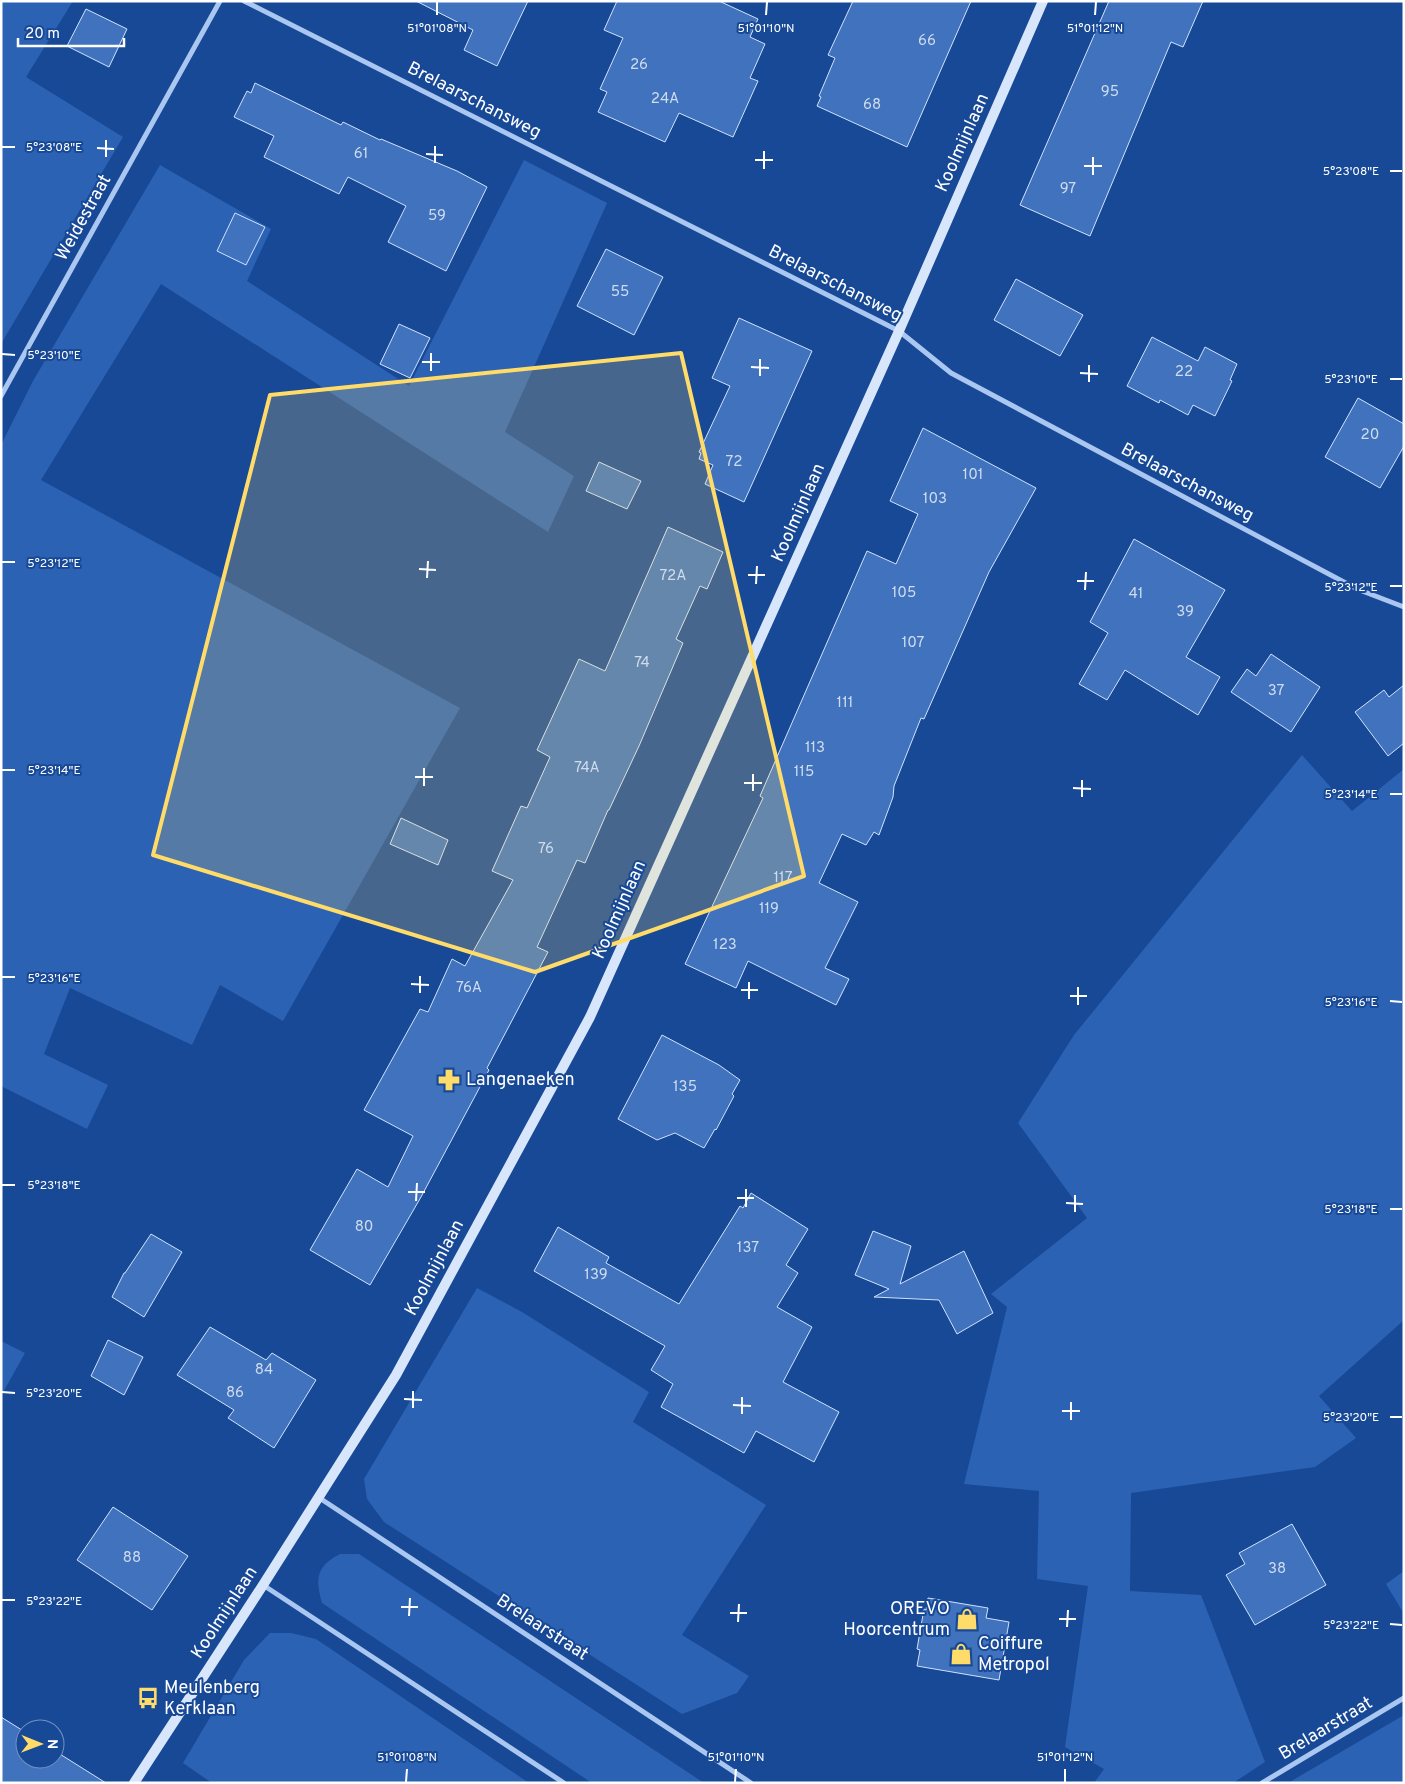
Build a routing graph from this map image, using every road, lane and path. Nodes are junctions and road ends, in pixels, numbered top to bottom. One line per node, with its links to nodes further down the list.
1 (220, 1): 5 (street, Weidestraat)
2 (244, 1): 4 (street, Brelaarschansweg)
3 (1043, 1): 4 (street, Koolmijnlaan)
4 (899, 331): 6 (street, Brelaarschansweg); 7 (street, Koolmijnlaan)
5 (1, 396)
6 (1404, 607)
7 (318, 1497): 8 (street, Koolmijnlaan); 12 (street, Brelaarstraat)
8 (264, 1585): 10 (street, Koolmijnlaan); 11 (street)
9 (1404, 1698): 13 (street, Brelaarstraat)
10 (134, 1783)
11 (564, 1783)
12 (751, 1783)
13 (1262, 1783)

